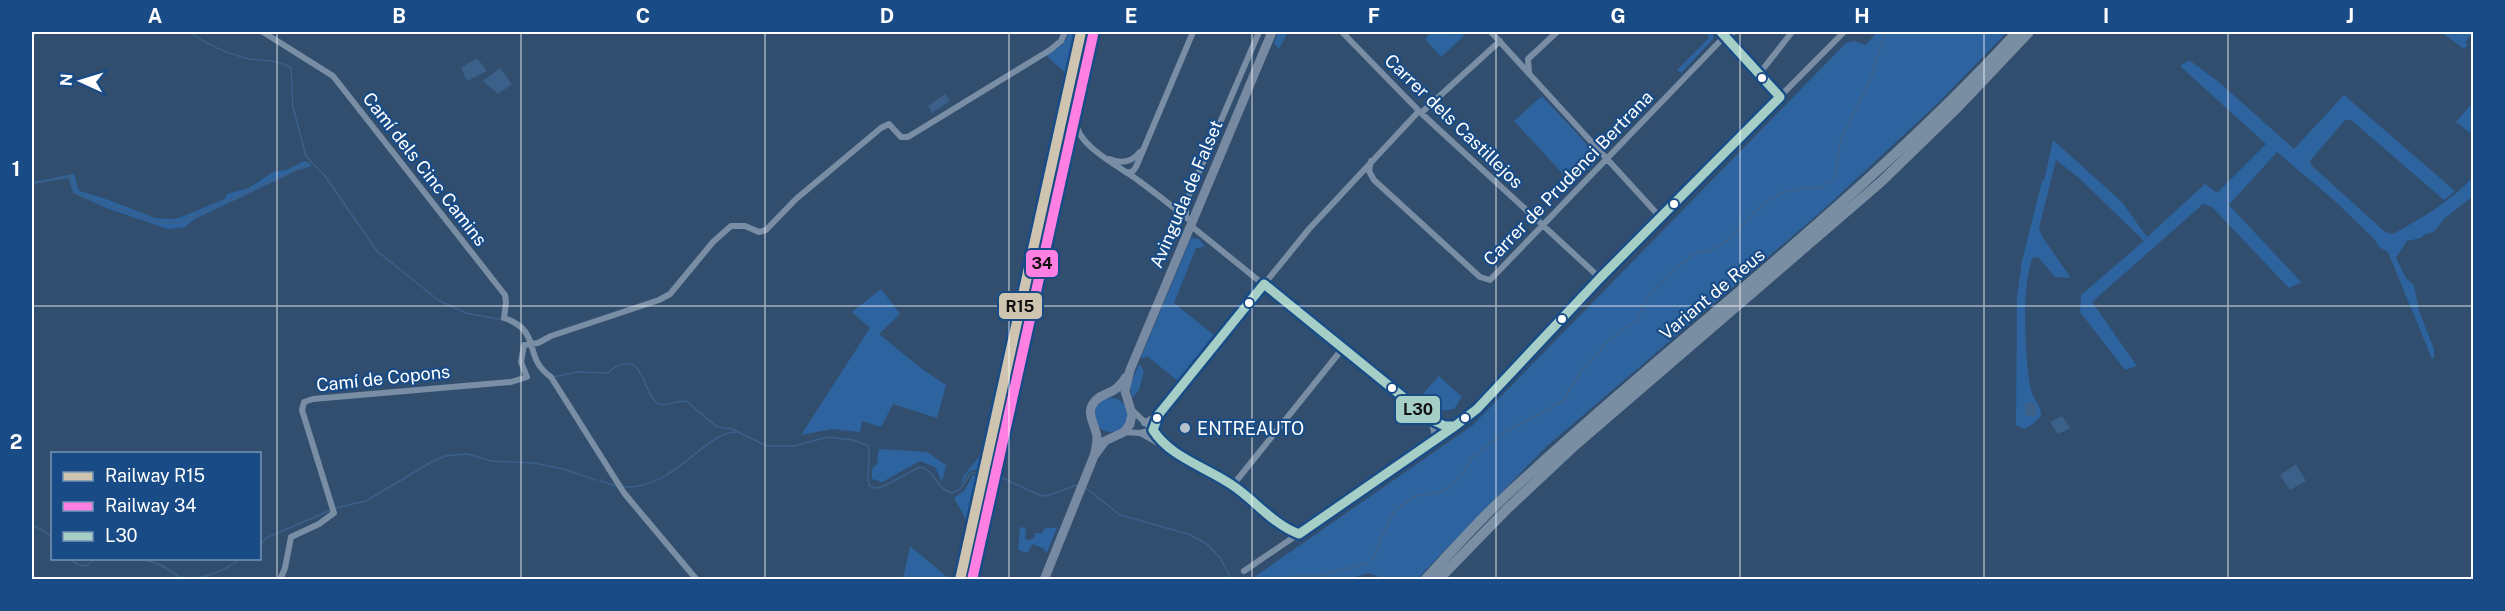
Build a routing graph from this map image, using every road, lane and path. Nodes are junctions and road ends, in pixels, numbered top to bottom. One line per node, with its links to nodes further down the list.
1 (263, 32): 36 (street, Camí dels Cinc Camins)
2 (1065, 32): 36 (street)
3 (1098, 32): 24 (street)
4 (1193, 32): 23 (street)
5 (1259, 32): 32 (street, Avinguda de Falset)
6 (1272, 32): 32 (main road, Avinguda de Falset)
7 (1341, 32): 22 (street, Carrer dels Castillejos)
8 (1491, 32): 16 (street)
9 (1557, 32): 17 (street)
10 (1733, 32): 15 (street, Carrer de Prudenci Bertrana)
11 (1792, 32): 20 (street)
12 (1844, 32): 21 (street)
13 (2017, 32): 59 (highway, Variant de Reus)
14 (2029, 32): 60 (highway, Variant de Reus)
15 (1725, 35): 20 (street); 25 (street, Carrer de Prudenci Bertrana)
16 (1500, 41): 18 (street); 22 (street)
17 (1530, 56): 18 (street); 19 (street)
18 (1515, 58): 19 (street)
19 (1529, 72): 25 (street)
20 (1759, 74): 21 (street)
21 (1780, 97): 31 (street)
22 (1420, 112): 27 (street); 33 (street, Carrer dels Castillejos)
23 (1143, 146): 26 (street); 28 (street)
24 (1106, 158): 26 (street); 28 (street)
25 (1607, 159): 31 (street); 33 (street, Carrer de Prudenci Bertrana)
26 (1128, 161): 28 (street)
27 (1371, 161): 29 (street); 30 (street)
28 (1126, 173): 32 (street)
29 (1355, 178): 30 (street); 35 (street)
30 (1374, 180): 33 (street, Carrer de Prudenci Bertrana)
31 (1661, 218): 34 (street)
32 (1189, 222): 35 (street); 38 (main road, Avinguda de Falset)
33 (1542, 225): 34 (street, Carrer dels Castillejos)
34 (1599, 278): 44 (street)
35 (1264, 284): 37 (street); 41 (street)
36 (531, 344): 56 (street, Camí de Copons); 57 (street)
37 (1343, 348): 42 (street); 53 (street)
38 (1130, 370): 39 (main road); 40 (main road)
39 (1109, 394): 40 (main road); 45 (main road)
40 (1130, 407): 43 (street); 47 (main road)
41 (1159, 414): 43 (street); 46 (street)
42 (1430, 419): 44 (street); 50 (street)
43 (1144, 423): 46 (street)
44 (1456, 426): 50 (street)
45 (1094, 427): 49 (main road); 52 (main road)
46 (1153, 430): 48 (street); 51 (street)
47 (1124, 432): 48 (street); 49 (main road)
48 (1140, 433): 51 (street)
49 (1113, 436): 52 (main road)
50 (1436, 440): 54 (street)
51 (1162, 444): 53 (street)
52 (1094, 456): 58 (main road)
53 (1233, 485): 54 (street)
54 (1299, 534): 55 (street)
55 (1244, 571)
56 (280, 579)
57 (697, 579)
58 (1044, 579)
59 (1425, 579)
60 (1438, 579)

